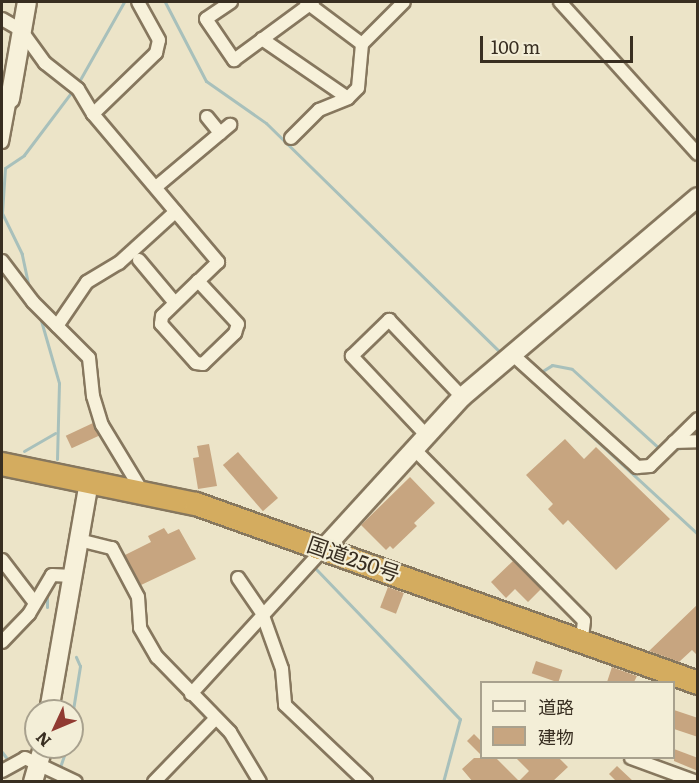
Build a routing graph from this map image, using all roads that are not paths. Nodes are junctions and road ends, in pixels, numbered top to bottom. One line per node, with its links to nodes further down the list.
1 (27, 2): 8 (street)
2 (138, 2): 13 (street)
3 (231, 2): 9 (street)
4 (404, 2): 10 (street)
5 (560, 2): 19 (street)
6 (309, 3): 9 (street); 10 (street)
7 (2, 19): 8 (street)
8 (21, 30): 11 (street); 13 (street)
9 (262, 39): 12 (street)
10 (362, 44): 12 (street)
11 (6, 97): 18 (street)
12 (348, 98): 17 (street)
13 (93, 114): 20 (street)
14 (207, 117): 16 (street)
15 (230, 125): 16 (street)
16 (220, 133): 20 (street)
17 (291, 138)
18 (2, 142)
19 (698, 154)
20 (156, 187): 22 (street)
21 (698, 197): 28 (street)
22 (174, 212): 25 (street); 27 (street)
23 (139, 260): 26 (street)
24 (2, 261): 27 (street)
25 (198, 281): 26 (street); 26 (street)
26 (176, 303)
27 (57, 326): 37 (street)
28 (512, 354): 29 (street); 33 (street)
29 (462, 397): 31 (street); 31 (street)
30 (698, 419): 33 (street)
31 (427, 436): 34 (street)
32 (698, 441): 33 (street)
33 (669, 447)
34 (415, 450): 39 (street); 45 (street)
35 (2, 464): 36 (highway, 国道250号)
36 (89, 482): 37 (highway, 国道250号); 38 (street)
37 (136, 483): 39 (highway, 国道250号)
38 (79, 540): 41 (street); 48 (street)
39 (325, 547): 44 (street); 45 (highway, 国道250号)
40 (2, 560): 43 (street)
41 (72, 576): 43 (street); 49 (street)
42 (238, 578): 44 (street)
43 (35, 603): 46 (street)
44 (262, 613): 48 (street); 58 (street)
45 (582, 638): 47 (highway, 国道250号)
46 (2, 642)
47 (696, 680)
48 (191, 694): 50 (street)
49 (51, 699)
50 (216, 718): 56 (street); 57 (street)
51 (635, 759): 59 (street)
52 (50, 763): 53 (street); 54 (street); 55 (street)
53 (4, 765)
54 (33, 782)
55 (76, 782)
56 (154, 782)
57 (260, 782)
58 (366, 782)
59 (697, 782)

